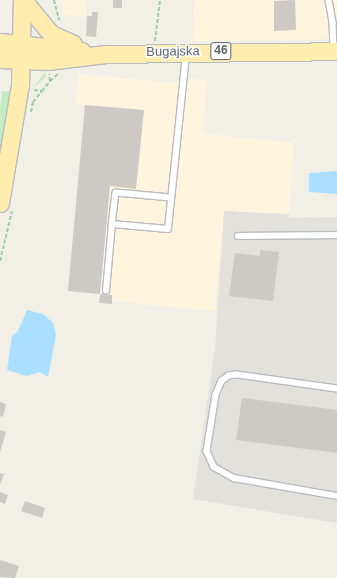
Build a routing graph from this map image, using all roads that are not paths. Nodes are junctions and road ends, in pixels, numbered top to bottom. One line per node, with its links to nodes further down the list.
1 (23, 0): 5 (main road); 7 (main road, 46)
2 (329, 0): 4 (lane)
3 (0, 42): 5 (main road, Bugajska)
4 (336, 50): 6 (main road, Bugajska / 46)
5 (21, 52): 7 (main road, Bugajska); 8 (main road, Bugajska); 10 (main road)
6 (186, 52): 7 (main road, Bugajska / 46); 9 (lane)
7 (106, 54)
8 (0, 59)
9 (171, 198): 11 (lane); 11 (lane)
10 (0, 203)
11 (112, 224): 14 (lane)
12 (337, 235): 13 (lane)
13 (238, 236)
14 (106, 291)
15 (337, 389): 16 (lane)
16 (337, 496)

